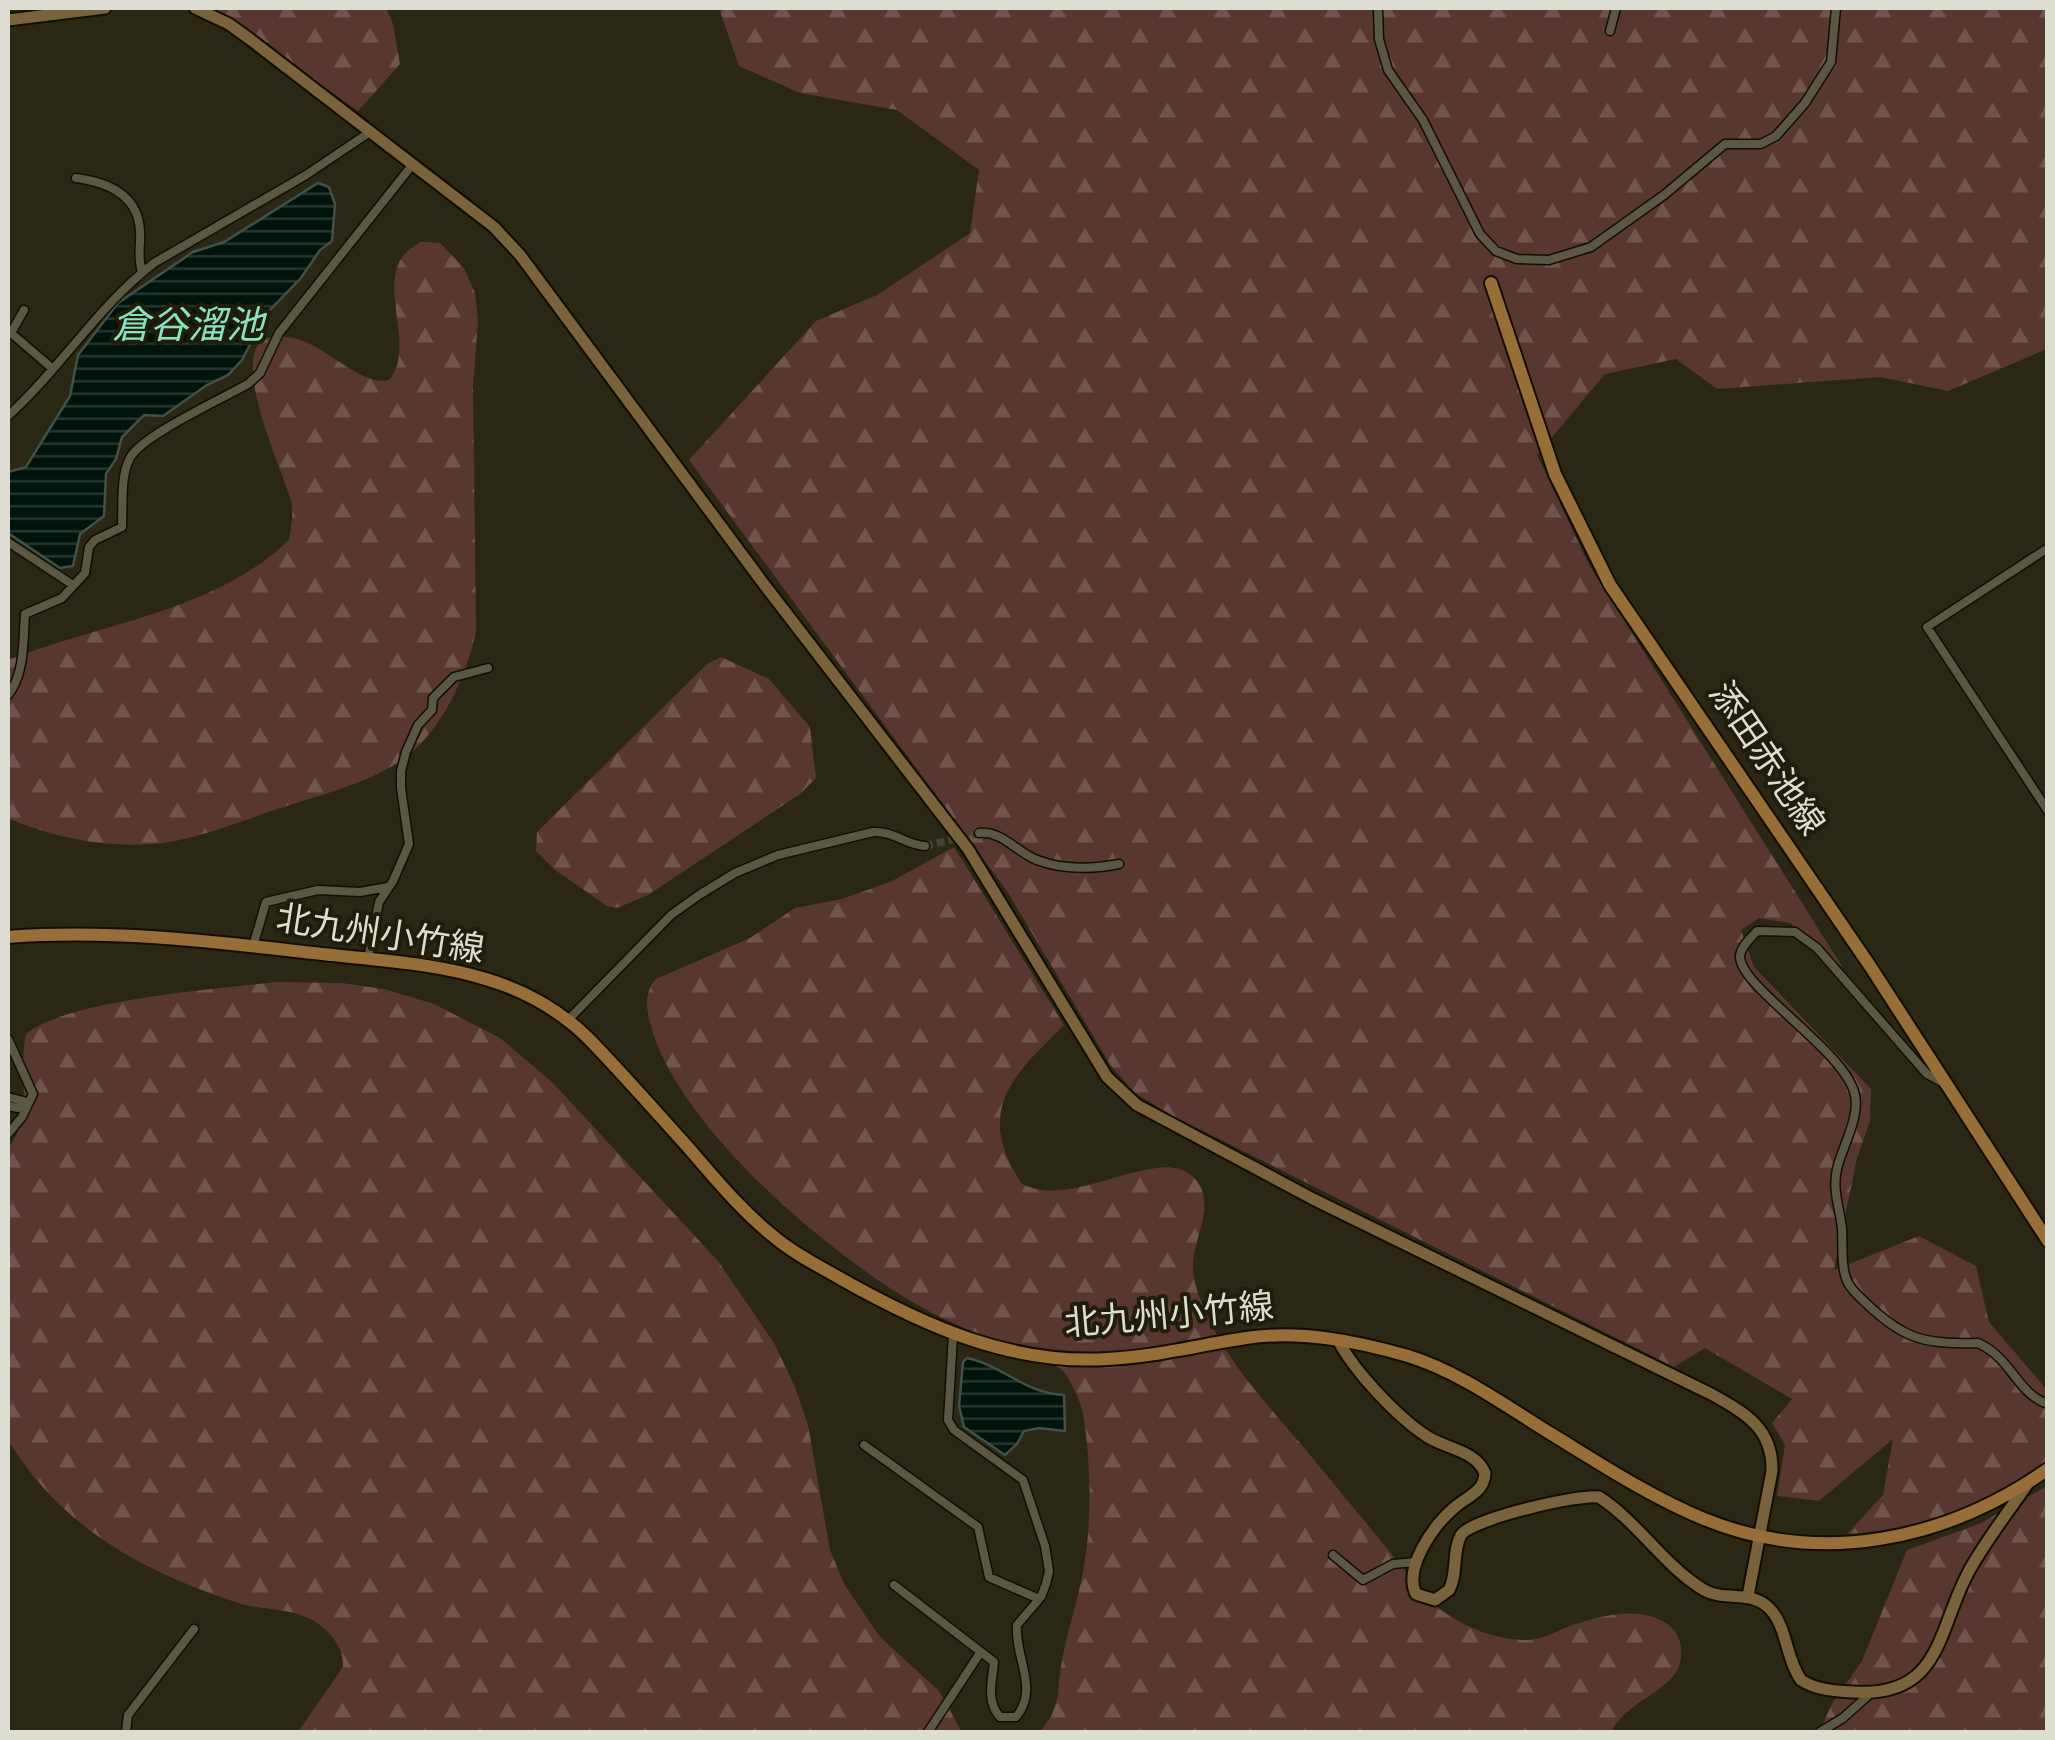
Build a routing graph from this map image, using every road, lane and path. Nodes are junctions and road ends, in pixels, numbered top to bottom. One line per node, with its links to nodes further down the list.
1 (105, 8): 6 (street)
2 (196, 8): 8 (street)
3 (1616, 8): 7 (street)
4 (1836, 8): 5 (street)
5 (1378, 10)
6 (8, 20)
7 (1610, 31)
8 (370, 132): 9 (street); 11 (street)
9 (413, 164): 19 (street); 46 (street)
10 (76, 178): 11 (street)
11 (142, 272): 15 (street)
12 (1491, 282): 34 (main road, 添田赤池線)
13 (24, 310): 14 (street)
14 (11, 338): 15 (street)
15 (53, 369): 16 (street)
16 (8, 416)
17 (8, 542): 19 (street)
18 (2048, 548): 22 (street)
19 (73, 586): 21 (street)
20 (488, 668): 26 (street)
21 (8, 694)
22 (2048, 811)
23 (979, 833): 25 (street)
24 (925, 846): 30 (street)
25 (1119, 864)
26 (388, 887): 28 (street); 29 (street)
27 (8, 937): 28 (main road, 北九州小竹線)
28 (253, 946): 29 (main road, 北九州小竹線)
29 (368, 959): 30 (main road, 北九州小竹線)
30 (569, 1020): 40 (main road, 北九州小竹線)
31 (8, 1040): 33 (street)
32 (8, 1067): 33 (street)
33 (22, 1070): 36 (street)
34 (1945, 1084): 39 (main road, 添田赤池線); 42 (street)
35 (8, 1097): 36 (street)
36 (28, 1102): 37 (street); 38 (street)
37 (8, 1106)
38 (9, 1131)
39 (2048, 1241)
40 (953, 1335): 41 (main road, 北九州小竹線); 51 (street)
41 (1338, 1340): 46 (main road, 北九州小竹線); 48 (street)
42 (2048, 1404)
43 (864, 1445): 51 (street)
44 (2048, 1469): 45 (main road, 北九州小竹線)
45 (2030, 1481): 46 (main road, 北九州小竹線); 54 (street)
46 (1759, 1535): 50 (street)
47 (1333, 1555): 48 (street)
48 (1416, 1562): 50 (street)
49 (894, 1585): 53 (street)
50 (1748, 1596): 54 (street)
51 (1039, 1599): 53 (street)
52 (194, 1628): 55 (street)
53 (980, 1653): 56 (street)
54 (1871, 1693): 57 (street)
55 (126, 1732)
56 (928, 1732)
57 (1820, 1732)

